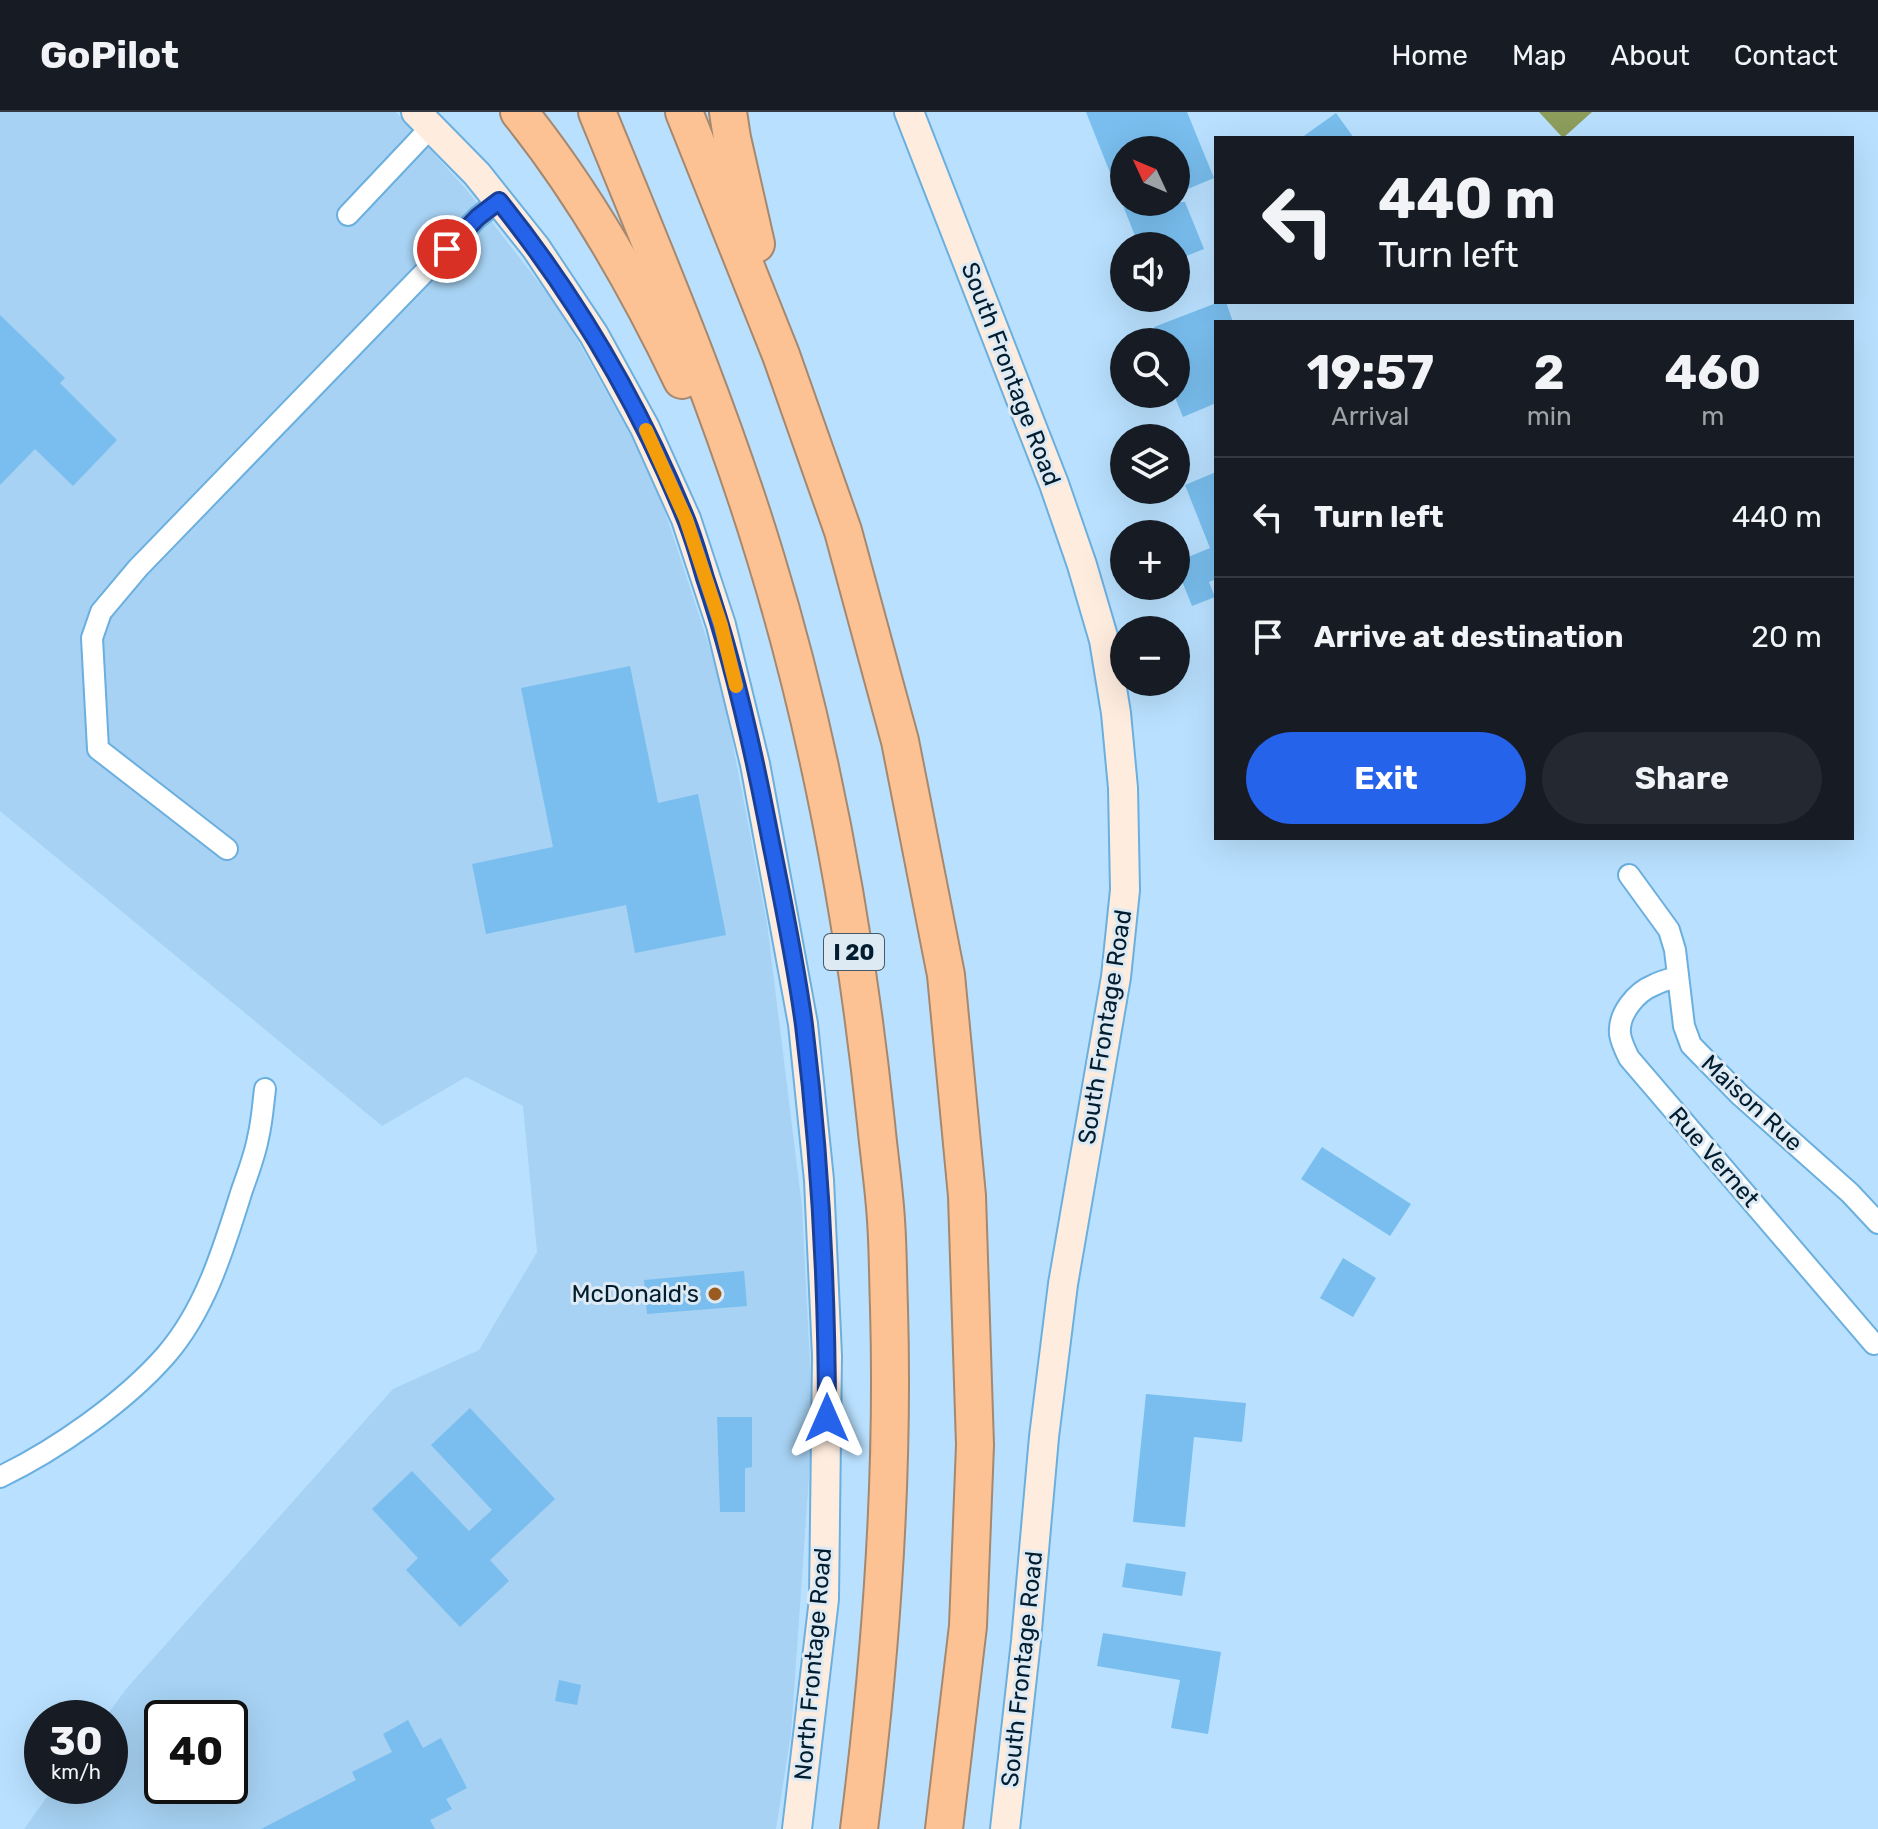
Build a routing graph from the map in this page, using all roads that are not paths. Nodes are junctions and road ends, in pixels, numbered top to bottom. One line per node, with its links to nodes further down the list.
1 (519, 112): 10 (highway)
2 (597, 112): 10 (highway, I 20)
3 (684, 112): 9 (highway)
4 (728, 112): 9 (highway)
5 (909, 112): 21 (street, South Frontage Road)
6 (423, 119): 7 (street, North Frontage Road); 8 (street)
7 (499, 201): 11 (street); 18 (street, North Frontage Road)
8 (348, 215)
9 (781, 355): 20 (highway)
10 (766, 558): 19 (highway, I 20)
11 (227, 849)
12 (1629, 875): 13 (street, Maison Rue)
13 (1678, 977): 15 (street, Maison Rue); 16 (street, Rue Vernet)
14 (265, 1089): 17 (street)
15 (1878, 1223)
16 (1874, 1344)
17 (0, 1477)
18 (797, 1829)
19 (859, 1829)
20 (944, 1829)
21 (1005, 1829)

